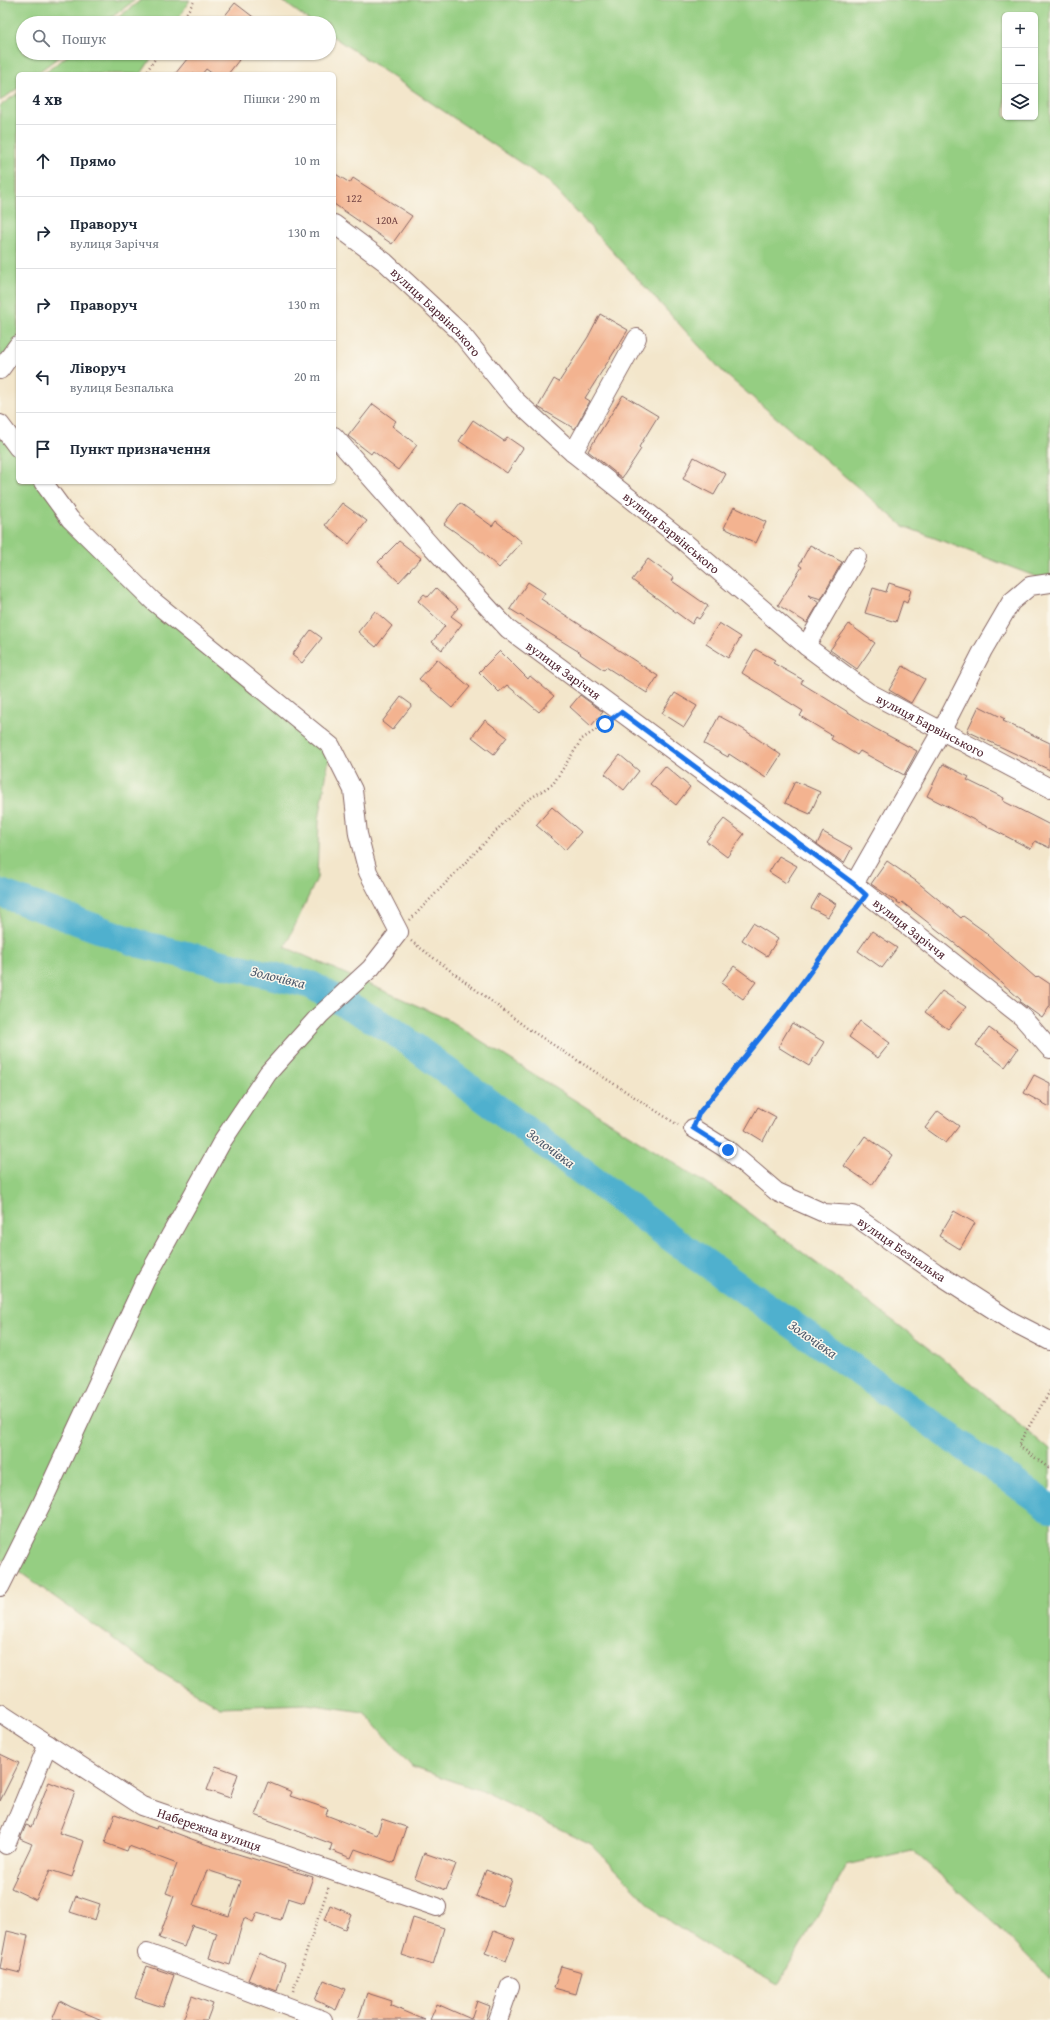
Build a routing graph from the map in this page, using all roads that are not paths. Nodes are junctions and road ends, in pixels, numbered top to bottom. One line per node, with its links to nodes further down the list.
1 (336, 225): 8 (street, вулиця Барвінського)
2 (637, 338): 8 (street)
3 (16, 348): 4 (street)
4 (0, 370)
5 (0, 424): 7 (street)
6 (336, 438): 15 (street, вулиця Заріччя)
7 (16, 445)
8 (573, 453): 12 (street, вулиця Барвінського)
9 (44, 484): 19 (street)
10 (857, 557): 12 (street)
11 (1050, 583): 13 (street)
12 (806, 646): 13 (street, вулиця Барвінського)
13 (942, 730): 14 (street, вулиця Барвінського); 15 (street)
14 (1050, 788)
15 (860, 889): 16 (street, вулиця Заріччя)
16 (1050, 1049)
17 (693, 1128): 18 (street, вулиця Безпалька)
18 (1050, 1341)
19 (0, 1587)
20 (0, 1713): 21 (street, Набережна вулиця)
21 (48, 1744): 22 (street); 23 (street, Набережна вулиця)
22 (6, 1845)
23 (437, 1907)
24 (147, 1953): 26 (street)
25 (510, 1986): 27 (street)
26 (323, 2020)
27 (498, 2020)

